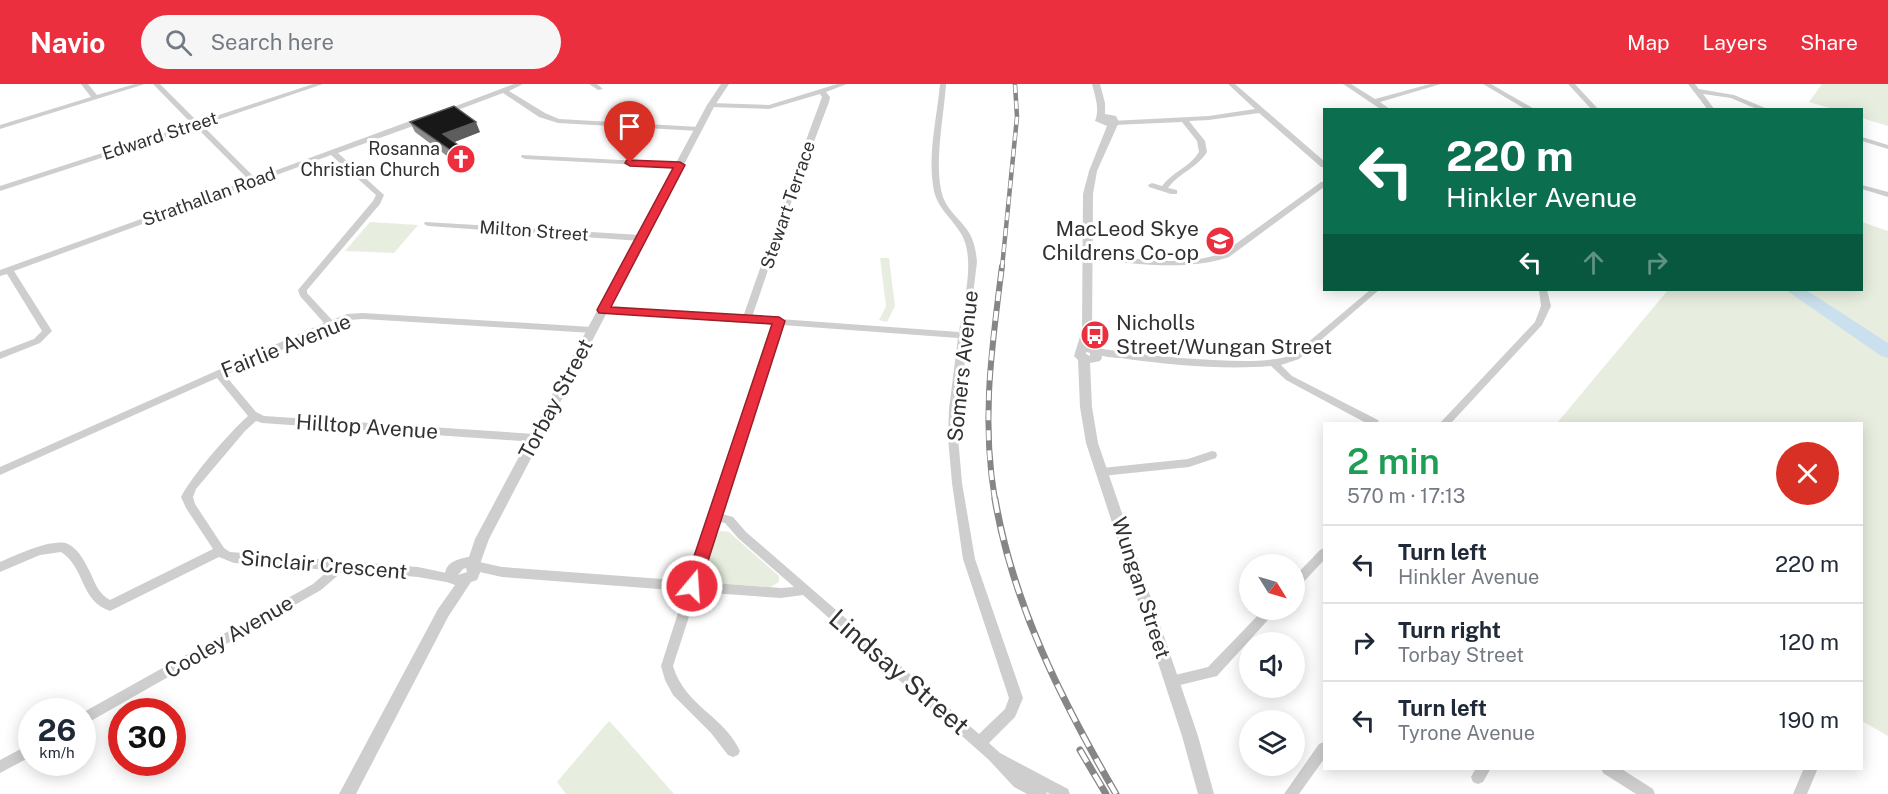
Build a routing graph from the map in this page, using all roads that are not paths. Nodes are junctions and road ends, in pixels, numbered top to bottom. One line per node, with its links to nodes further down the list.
1 (84, 84): 21 (street)
2 (142, 84): 21 (street)
3 (156, 84): 36 (street)
4 (320, 84): 36 (street, Edward Street)
5 (520, 84): 19 (street)
6 (592, 84): 18 (street)
7 (720, 84): 23 (street, Torbay Street)
8 (725, 84): 23 (street, Torbay Street)
9 (844, 84): 20 (street)
10 (943, 84): 65 (street, Somers Avenue)
11 (1096, 84): 24 (street)
12 (1231, 84): 30 (street)
13 (1346, 84): 22 (street)
14 (1438, 84): 22 (street)
15 (1485, 84): 26 (street)
16 (1571, 84): 27 (street)
17 (1693, 87): 28 (street); 29 (street)
18 (600, 89)
19 (503, 90): 31 (street); 38 (street)
20 (822, 91): 23 (street); 61 (street, Stewart Terrace)
21 (96, 98): 37 (street)
22 (1375, 101): 25 (street)
23 (713, 103): 38 (street, Torbay Street)
24 (1101, 103): 34 (street); 35 (street)
25 (1385, 108)
26 (1529, 108)
27 (1594, 108)
28 (1710, 108)
29 (1762, 108)
30 (1262, 110): 33 (street); 44 (street)
31 (439, 113)
32 (430, 117): 42 (street, Strathallan Road)
33 (1184, 119): 35 (street); 50 (street)
34 (1101, 120): 35 (street); 39 (street)
35 (1113, 120): 39 (street)
36 (197, 124): 46 (street); 51 (street, Edward Street)
37 (0, 127)
38 (699, 129): 45 (street, Torbay Street)
39 (1108, 137): 56 (street)
40 (1863, 139): 41 (street)
41 (1888, 147)
42 (332, 153): 46 (street, Strathallan Road); 63 (street)
43 (525, 157): 45 (street)
44 (1323, 164)
45 (680, 165): 55 (street, Torbay Street)
46 (254, 181): 57 (street, Strathallan Road)
47 (1152, 185): 50 (street)
48 (1323, 185): 56 (street)
49 (1863, 187): 53 (street)
50 (1164, 188): 52 (street)
51 (0, 189)
52 (1174, 192)
53 (1888, 195)
54 (428, 224): 55 (street, Milton Street)
55 (641, 238): 60 (street, Torbay Street)
56 (1087, 256): 66 (street)
57 (4, 272): 67 (street)
58 (1374, 291): 68 (street)
59 (1544, 291): 72 (street)
60 (603, 310): 61 (street); 64 (street, Torbay Street)
61 (747, 319): 62 (street)
62 (779, 321): 65 (street); 77 (street)
63 (330, 324): 64 (street, Fairlie Avenue); 69 (street, Fairlie Avenue)
64 (592, 330): 73 (street, Torbay Street)
65 (964, 335): 89 (street, Somers Avenue)
66 (1091, 354): 68 (street); 76 (street, Wungan Street)
67 (0, 356)
68 (1275, 364): 71 (street)
69 (219, 374): 70 (street); 75 (street, Fairlie Avenue)
70 (254, 417): 73 (street, Hilltop Avenue); 78 (street, Sinclair Crescent)
71 (1372, 422)
72 (1446, 422)
73 (535, 438): 82 (street, Torbay Street)
74 (1212, 455): 76 (street)
75 (0, 471)
76 (1102, 472): 87 (street, Wungan Street)
77 (713, 520): 84 (street); 85 (street, Lindsay Street)
78 (220, 551): 80 (street); 81 (street, Sinclair Crescent)
79 (1323, 554): 83 (street)
80 (0, 567)
81 (340, 567): 82 (street, Sinclair Crescent); 88 (street, Cooley Avenue)
82 (463, 572): 84 (street); 97 (street, Torbay Street)
83 (1305, 573)
84 (692, 586): 85 (street); 91 (street)
85 (803, 589): 89 (street, Lindsay Street)
86 (1262, 620): 87 (street)
87 (1172, 681): 99 (street, Wungan Street)
88 (96, 712)
89 (979, 742): 96 (street, Lindsay Street)
90 (1323, 749): 100 (street)
91 (733, 751)
92 (18, 757): 93 (street)
93 (0, 767)
94 (1611, 770): 101 (street)
95 (1810, 770): 102 (street)
96 (1036, 790): 98 (street, Lindsay Street)
97 (347, 794)
98 (1063, 794)
99 (1206, 794)
100 (1291, 794)
101 (1648, 794)
102 (1800, 794)

